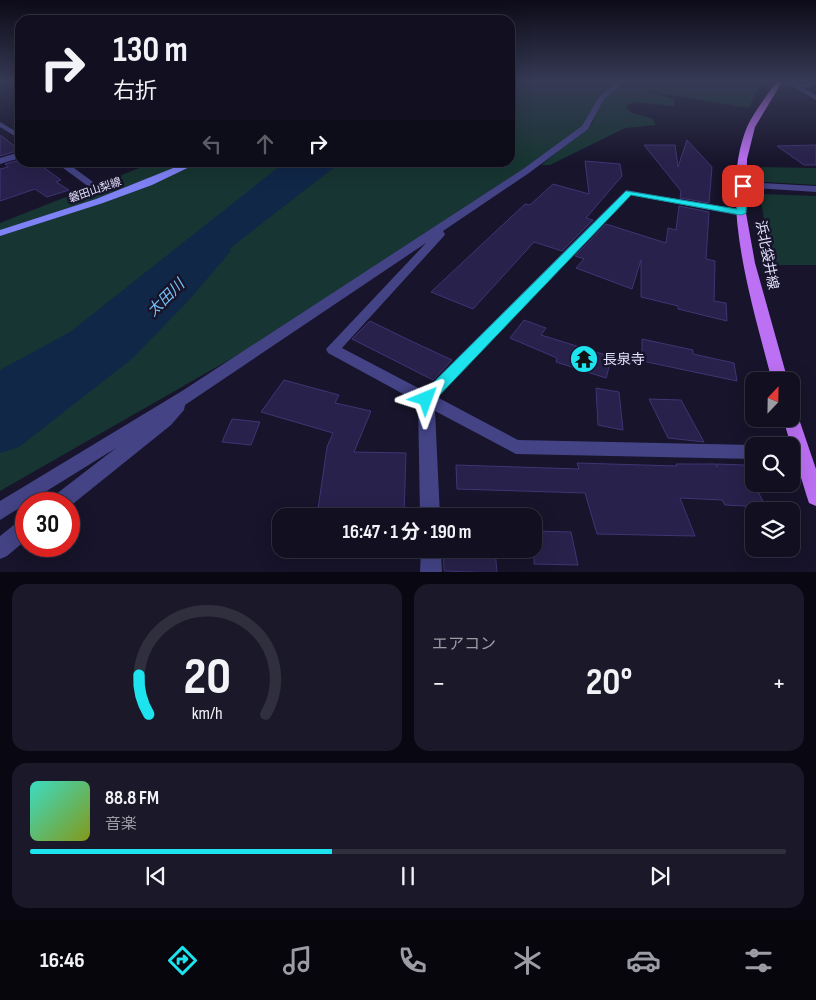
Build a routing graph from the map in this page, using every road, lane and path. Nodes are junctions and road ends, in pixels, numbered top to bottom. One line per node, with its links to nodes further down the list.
1 (596, 109): 13 (street)
2 (763, 109): 10 (main road, 浜北袋井線)
3 (0, 124): 4 (street)
4 (15, 133)
5 (15, 156): 6 (street)
6 (0, 161)
7 (66, 167): 9 (street)
8 (185, 167): 14 (main road, 磐田山梨線)
9 (92, 185)
10 (743, 186): 11 (street); 12 (main road, 浜北袋井線)
11 (816, 190)
12 (741, 213): 15 (main road, 浜北袋井線); 17 (street)
13 (454, 219): 16 (street); 17 (street)
14 (0, 233)
15 (778, 372)
16 (188, 395): 20 (street); 23 (street)
17 (426, 399): 18 (street); 22 (street)
18 (745, 452)
19 (800, 460): 21 (main road)
20 (73, 492)
21 (816, 497)
22 (430, 508)
23 (0, 511)
24 (15, 537): 25 (street)
25 (0, 549)
26 (431, 558): 27 (street)
27 (431, 572)

